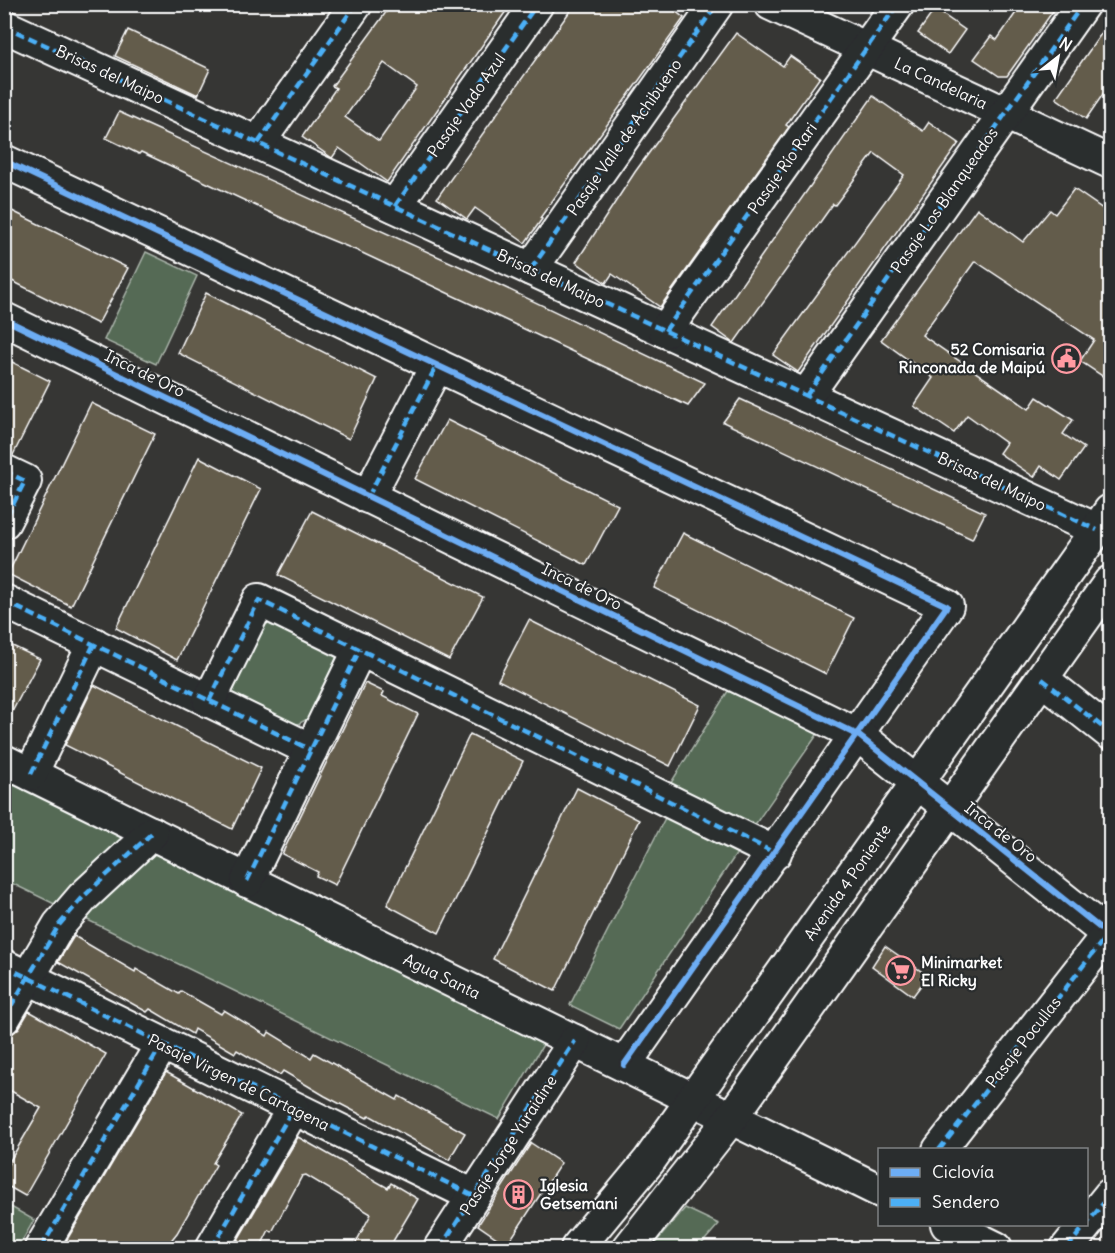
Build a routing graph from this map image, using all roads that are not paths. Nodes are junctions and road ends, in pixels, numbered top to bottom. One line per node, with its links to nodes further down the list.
1 (356, 4): 10 (street)
2 (537, 4): 13 (street, Pasaje Vado Azul)
3 (717, 4): 14 (street, Pasaje Valle de Achibueno)
4 (771, 4): 8 (street, La Candelaria)
5 (898, 4): 8 (street, Pasaje Río Rari)
6 (1083, 4): 9 (street, Pasaje Los Blanqueados)
7 (10, 25): 10 (street, Brisas del Maipo)
8 (866, 49): 9 (street, La Candelaria); 16 (street, Pasaje Río Rari)
9 (1006, 114): 12 (street, La Candelaria); 18 (street, Pasaje Los Blanqueados)
10 (258, 143): 13 (street, Brisas del Maipo)
11 (4, 160): 17 (street)
12 (1110, 162)
13 (395, 206): 14 (street, Brisas del Maipo)
14 (531, 269): 16 (street, Brisas del Maipo)
15 (4, 319): 20 (street, Inca de Oro)
16 (665, 331): 18 (street, Brisas del Maipo)
17 (437, 365): 20 (street); 30 (street)
18 (806, 396): 21 (street, Brisas del Maipo)
19 (4, 471): 22 (street)
20 (368, 497): 30 (street, Inca de Oro)
21 (1104, 520): 33 (street, Avenida 4 Poniente)
22 (4, 522)
23 (1110, 582): 27 (street)
24 (4, 601): 25 (street)
25 (94, 644): 28 (street); 32 (street)
26 (360, 649): 28 (street); 31 (street); 36 (street)
27 (1042, 679): 29 (street); 34 (street)
28 (209, 701): 31 (street)
29 (1110, 733)
30 (858, 735): 33 (street, Inca de Oro); 36 (street)
31 (311, 750): 37 (street)
32 (18, 767): 35 (street, Agua Santa)
33 (917, 783): 34 (street, Inca de Oro); 44 (street, Avenida 4 Poniente)
34 (949, 808): 38 (street, Inca de Oro); 46 (street)
35 (152, 833): 37 (street, Agua Santa); 39 (street)
36 (776, 853): 43 (street)
37 (247, 880): 41 (street, Agua Santa)
38 (1109, 935): 47 (street, Pasaje Pocullas)
39 (17, 972): 40 (street); 42 (street, Pasaje Virgen de Cartagena)
40 (4, 1018)
41 (575, 1041): 43 (street, Agua Santa); 50 (street, Pasaje Jorge Yuraidine)
42 (162, 1044): 45 (street, Pasaje Virgen de Cartagena); 55 (street)
43 (624, 1065): 44 (street, Agua Santa)
44 (693, 1100): 46 (street, Agua Santa); 58 (street, Avenida 4 Poniente)
45 (293, 1109): 50 (street, Pasaje Virgen de Cartagena); 56 (street)
46 (731, 1118): 48 (street, Agua Santa); 54 (street)
47 (940, 1148)
48 (878, 1191)
49 (1110, 1195): 51 (street)
50 (474, 1196): 57 (street, Pasaje Jorge Yuraidine)
51 (1088, 1223)
52 (951, 1226): 59 (street)
53 (1085, 1226): 60 (street)
54 (634, 1247)
55 (41, 1248)
56 (212, 1248)
57 (441, 1248)
58 (577, 1248)
59 (996, 1248)
60 (1068, 1248)

